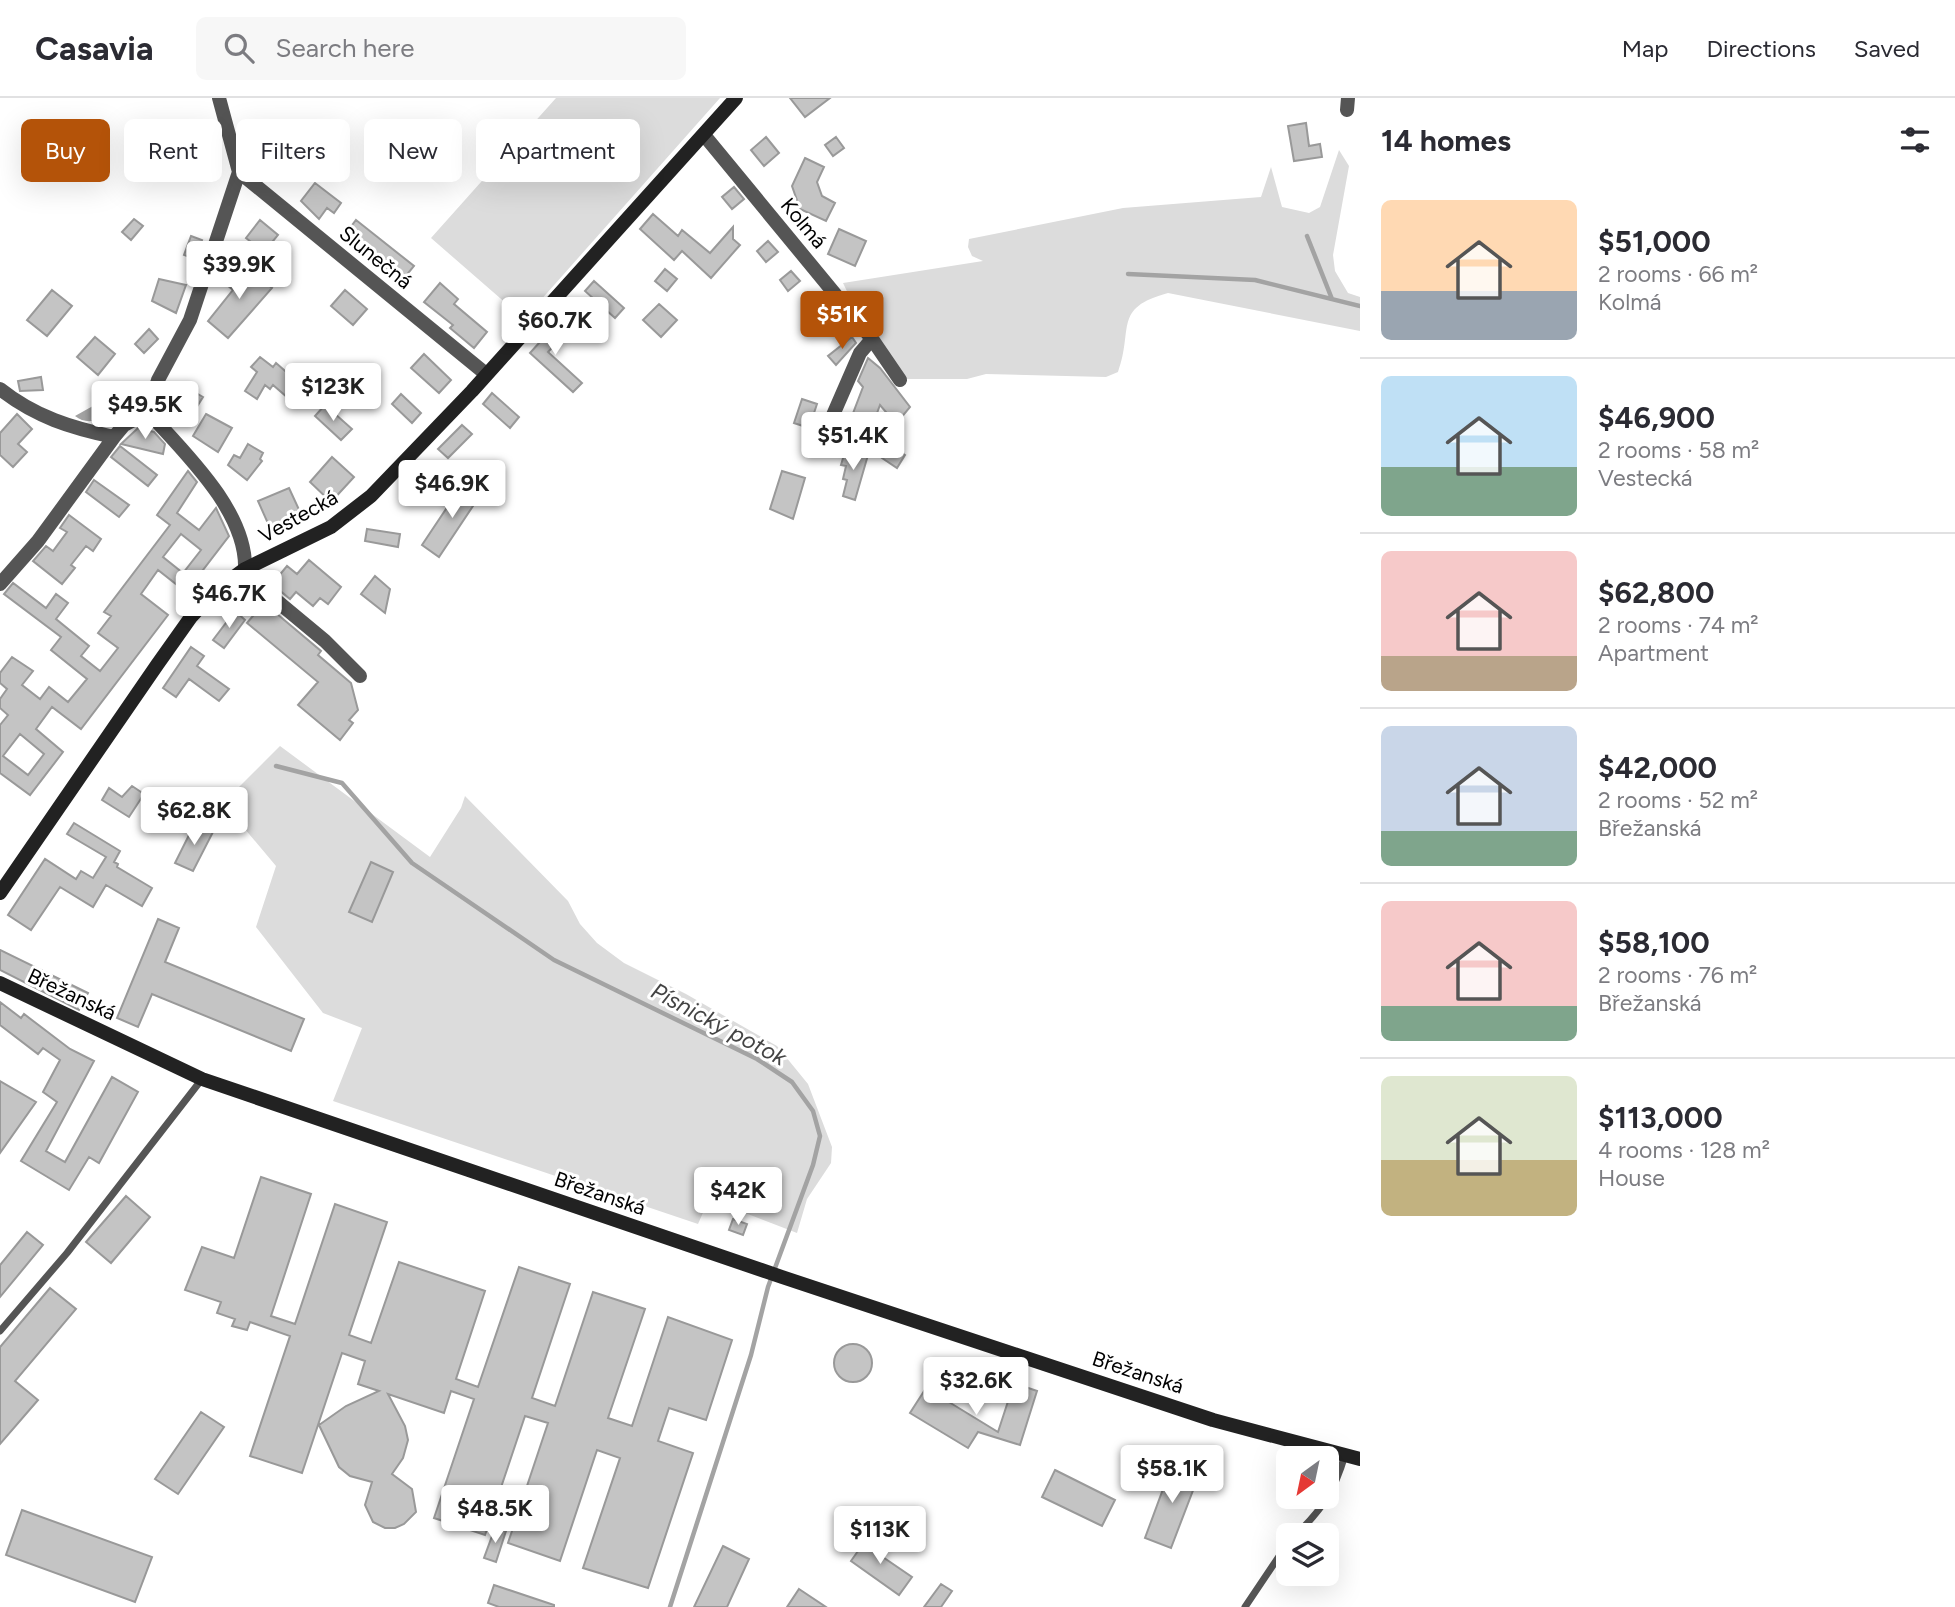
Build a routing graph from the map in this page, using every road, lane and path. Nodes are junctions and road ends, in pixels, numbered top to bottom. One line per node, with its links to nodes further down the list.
1 (219, 98): 4 (street)
2 (736, 98): 3 (street, Vestecká)
3 (704, 135): 7 (street, Kolmá); 8 (street, Vestecká)
4 (236, 161)
5 (236, 181): 11 (street)
6 (251, 182): 8 (street, Slunečná)
7 (872, 339): 9 (street, Kolmá); 13 (street)
8 (486, 374): 14 (street, Vestecká)
9 (900, 380)
10 (0, 389): 12 (street)
11 (148, 412): 12 (street); 14 (street)
12 (114, 437): 15 (street)
13 (823, 438)
14 (245, 569): 16 (street); 17 (street, Vestecká)
15 (0, 584)
16 (360, 676)
17 (0, 893)
18 (0, 983): 19 (street, Břežanská)
19 (202, 1079): 20 (lane); 21 (street, Břežanská)
20 (0, 1331)
21 (1353, 1457): 22 (lane)
22 (1308, 1523)
23 (1276, 1561): 24 (lane)
24 (1245, 1607)

